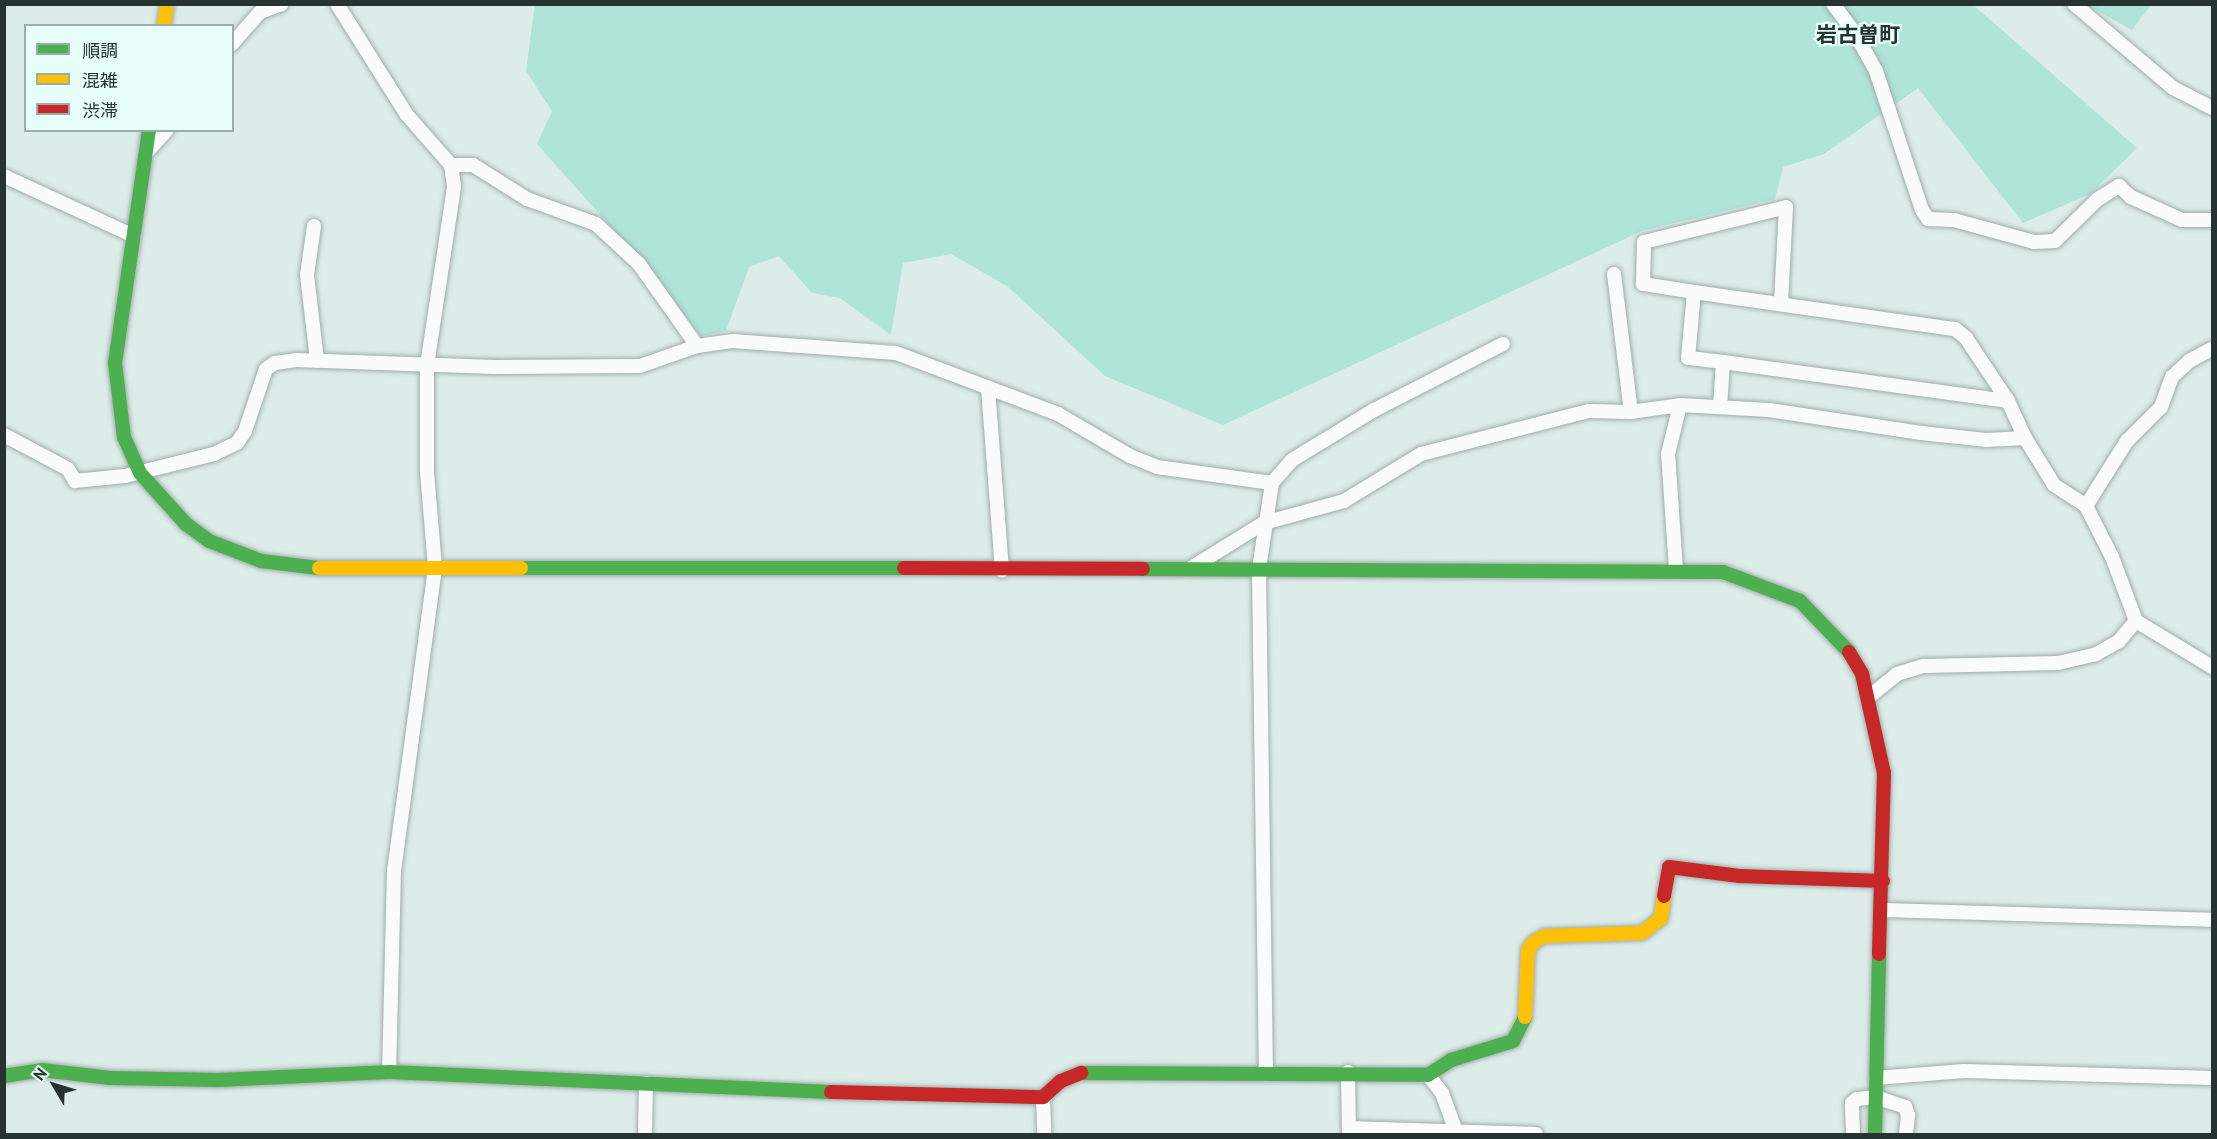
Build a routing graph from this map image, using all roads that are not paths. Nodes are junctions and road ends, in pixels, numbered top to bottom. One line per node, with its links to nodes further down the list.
1 (166, 4): 6 (street)
2 (282, 4): 7 (street)
3 (337, 4): 12 (street)
4 (1833, 4): 14 (street)
5 (2074, 4): 8 (street)
6 (164, 24)
7 (234, 42)
8 (2212, 108)
9 (149, 132): 11 (street)
10 (164, 132): 11 (street)
11 (146, 153): 16 (street)
12 (451, 165): 21 (street); 25 (street)
13 (4, 176): 16 (street)
14 (2212, 220)
15 (314, 226): 23 (street)
16 (134, 236): 33 (street)
17 (1614, 274): 30 (street)
18 (1694, 292): 19 (street); 19 (street); 24 (street)
19 (1781, 302): 27 (street)
20 (1503, 344): 34 (street)
21 (697, 346): 25 (street); 26 (street)
22 (2212, 349): 35 (street)
23 (317, 360): 25 (street); 33 (street)
24 (1723, 362): 27 (street); 29 (street)
25 (427, 364): 37 (street)
26 (988, 388): 34 (street); 40 (street)
27 (2008, 401): 32 (street)
28 (1680, 405): 29 (street); 30 (street); 41 (street)
29 (1720, 406): 32 (street)
30 (1631, 412): 36 (street)
31 (4, 435): 33 (street)
32 (2025, 438): 35 (street)
33 (140, 473): 37 (street)
34 (1272, 483): 36 (street)
35 (2086, 506): 42 (street)
36 (1264, 523): 38 (street); 39 (street)
37 (435, 568): 40 (street); 48 (street)
38 (1189, 569): 39 (street); 40 (street)
39 (1259, 569): 41 (street); 50 (street)
40 (1002, 570)
41 (1676, 570): 44 (street)
42 (2136, 621): 43 (street); 44 (street)
43 (2212, 667)
44 (1870, 696): 45 (street)
45 (1883, 881): 46 (street); 51 (street)
46 (1882, 910): 47 (street); 53 (street)
47 (2212, 920)
48 (389, 1072): 52 (street); 55 (street)
49 (1348, 1072): 50 (street); 51 (street); 58 (street)
50 (1266, 1074): 56 (street)
51 (1428, 1075): 61 (street)
52 (4, 1076)
53 (1876, 1078): 54 (street); 57 (street)
54 (2212, 1078)
55 (646, 1083): 56 (street); 59 (street)
56 (1043, 1097): 60 (street)
57 (1875, 1097): 63 (street); 64 (street); 65 (street)
58 (1349, 1131): 61 (street)
59 (645, 1134)
60 (1044, 1134)
61 (1457, 1134): 62 (street)
62 (1536, 1134)
63 (1852, 1134)
64 (1875, 1134)
65 (1906, 1134)

